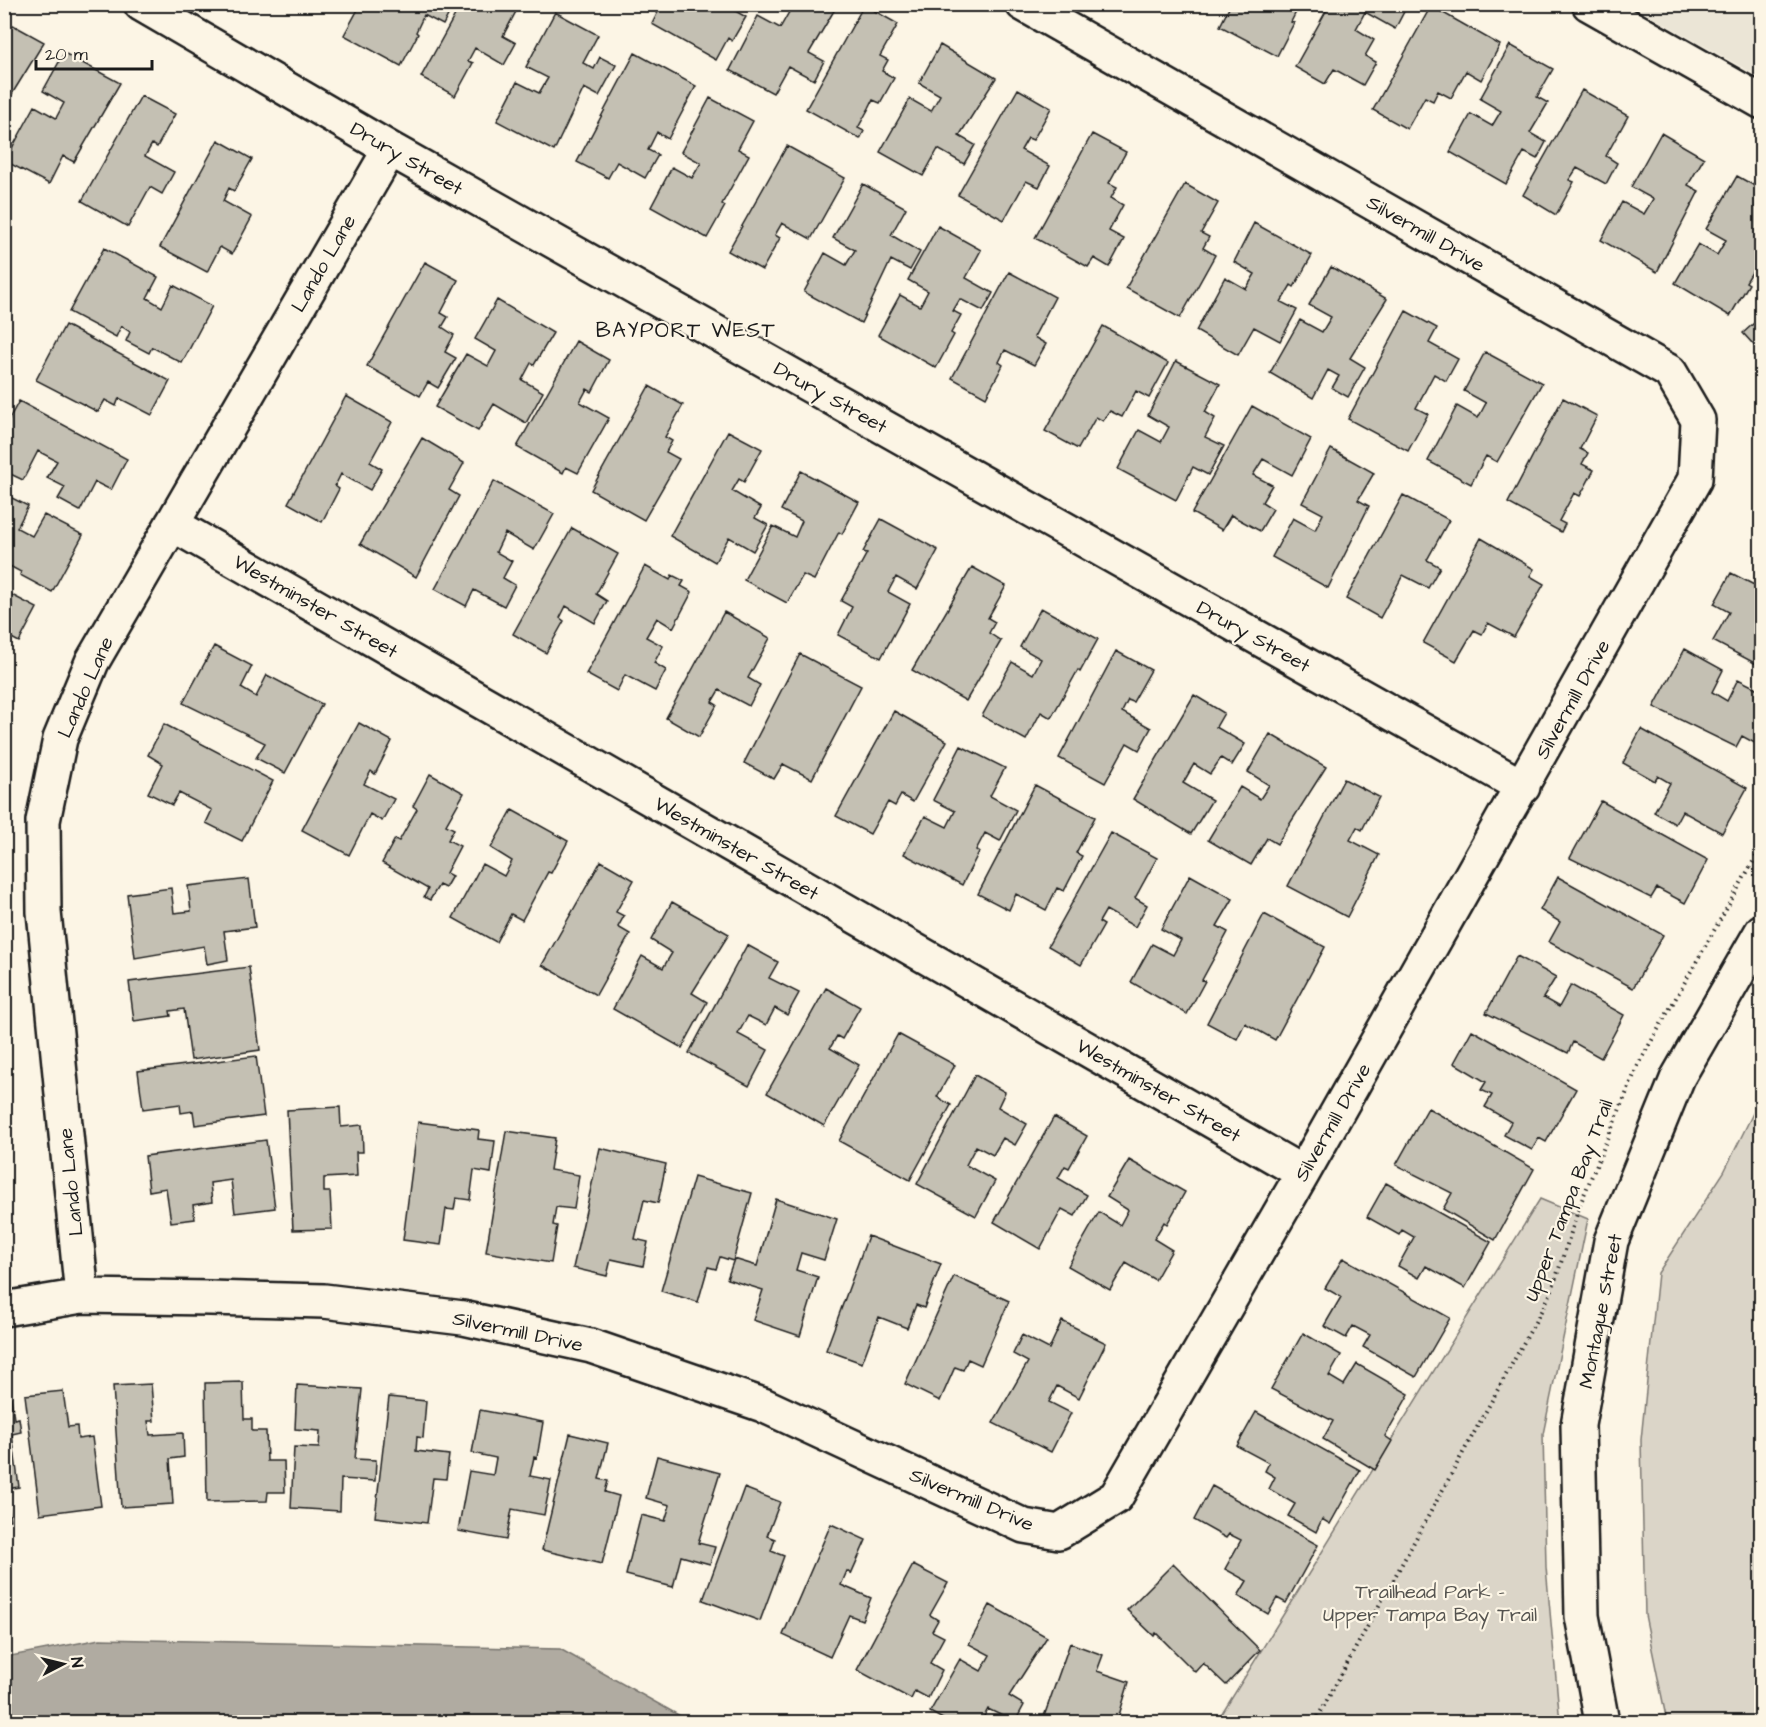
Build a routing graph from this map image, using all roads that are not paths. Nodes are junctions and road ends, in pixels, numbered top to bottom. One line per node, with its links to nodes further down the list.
1 (141, 4): 5 (street, Drury Street)
2 (1023, 4): 7 (street, Silvermill Drive)
3 (1589, 4): 4 (street)
4 (1761, 102)
5 (390, 149): 6 (street, Lando Lane); 7 (street, Drury Street)
6 (172, 524): 9 (street, Westminster Street); 10 (street, Lando Lane)
7 (1523, 787): 9 (street, Silvermill Drive)
8 (1761, 931): 12 (street, Montague Street)
9 (1303, 1173): 10 (street, Silvermill Drive)
10 (82, 1296): 11 (street, Silvermill Drive)
11 (4, 1309)
12 (1602, 1722)

